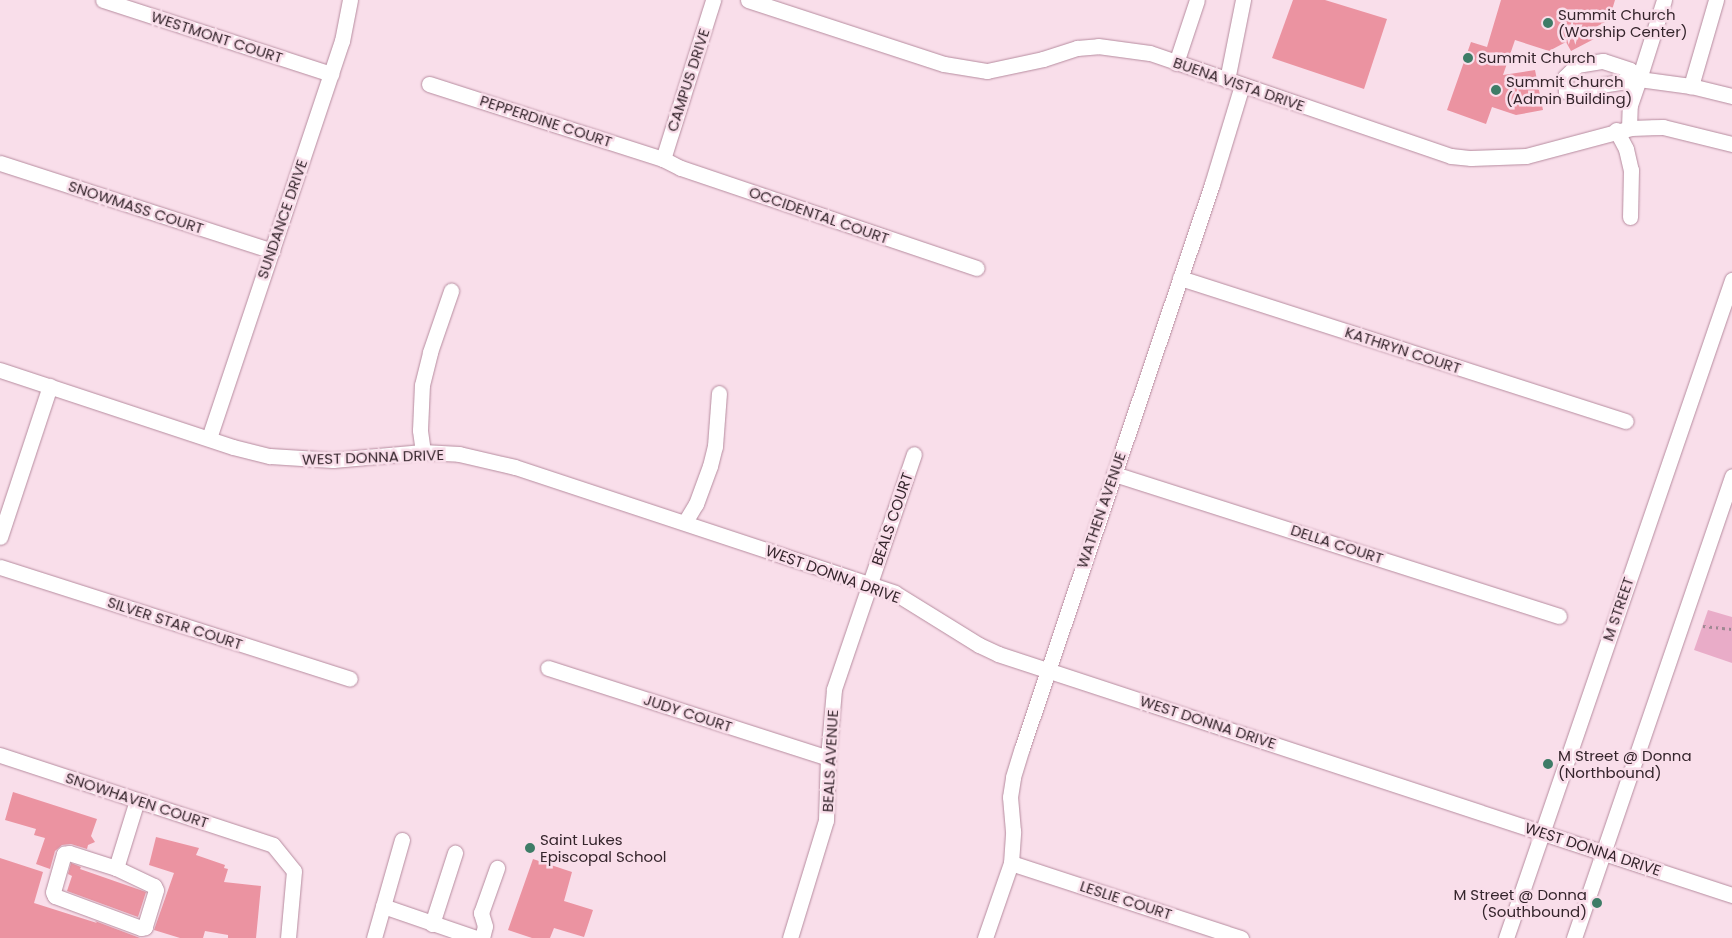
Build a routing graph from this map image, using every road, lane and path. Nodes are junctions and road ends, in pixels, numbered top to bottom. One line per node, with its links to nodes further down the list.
1 (103, 0): 10 (street, WESTMONT COURT)
2 (350, 0): 10 (street, SUNDANCE DRIVE)
3 (713, 0): 19 (street, CAMPUS DRIVE)
4 (748, 0): 9 (street, BUENA VISTA DRIVE)
5 (1197, 0): 9 (street)
6 (1242, 0): 12 (street)
7 (1664, 0): 11 (street)
8 (1716, 0): 15 (street)
9 (1176, 62): 12 (street, BUENA VISTA DRIVE)
10 (331, 74): 22 (street, SUNDANCE DRIVE)
11 (1639, 79): 15 (street); 17 (street)
12 (1227, 80): 14 (street, BUENA VISTA DRIVE)
13 (429, 84): 19 (street, PEPPERDINE COURT)
14 (1242, 85): 17 (street, BUENA VISTA DRIVE); 24 (street, WATHEN AVENUE)
15 (1691, 86): 16 (street)
16 (1732, 96)
17 (1622, 129): 18 (street, BUENA VISTA DRIVE); 21 (street)
18 (1732, 144)
19 (663, 160): 23 (street, OCCIDENTAL COURT)
20 (0, 164): 22 (street, SNOWMASS COURT)
21 (1630, 217)
22 (272, 251): 31 (street, SUNDANCE DRIVE)
23 (976, 268)
24 (1180, 278): 30 (street, KATHRYN COURT); 34 (street, WATHEN AVENUE)
25 (1732, 280): 49 (street, M STREET)
26 (451, 291): 32 (street)
27 (0, 370): 28 (street, WEST DONNA DRIVE)
28 (50, 386): 31 (street, WEST DONNA DRIVE); 37 (street)
29 (719, 393): 36 (street)
30 (1626, 421)
31 (210, 438): 32 (street, WEST DONNA DRIVE)
32 (423, 452): 36 (street, WEST DONNA DRIVE)
33 (914, 454): 39 (street, BEALS COURT)
34 (1114, 474): 40 (street, DELLA COURT); 44 (street, WATHEN AVENUE)
35 (1732, 476): 52 (street)
36 (685, 522): 39 (street, WEST DONNA DRIVE)
37 (0, 537)
38 (0, 567): 45 (street, SILVER STAR COURT)
39 (870, 584): 44 (street, WEST DONNA DRIVE); 47 (street, BEALS AVENUE)
40 (1560, 616)
41 (1703, 626): 42 (path)
42 (1732, 628)
43 (548, 668): 47 (street, JUDY COURT)
44 (1047, 670): 49 (street, WEST DONNA DRIVE); 53 (street, WATHEN AVENUE)
45 (350, 679)
46 (0, 755): 48 (street, SNOWHAVEN COURT)
47 (828, 758): 63 (street, BEALS AVENUE)
48 (137, 800): 54 (street); 59 (street, SNOWHAVEN COURT)
49 (1542, 833): 52 (street, WEST DONNA DRIVE); 66 (street, M STREET)
50 (402, 840): 57 (street)
51 (455, 853): 58 (street)
52 (1603, 853): 56 (street, WEST DONNA DRIVE); 67 (street)
53 (1011, 863): 64 (street, WATHEN AVENUE); 65 (street, LESLIE COURT)
54 (116, 868): 54 (street)
55 (497, 868): 62 (street)
56 (1732, 895)
57 (383, 906): 58 (street); 60 (street)
58 (432, 924): 61 (street)
59 (288, 938)
60 (374, 938)
61 (476, 938)
62 (482, 938)
63 (790, 938)
64 (985, 938)
65 (1241, 938)
66 (1506, 938)
67 (1574, 938)

